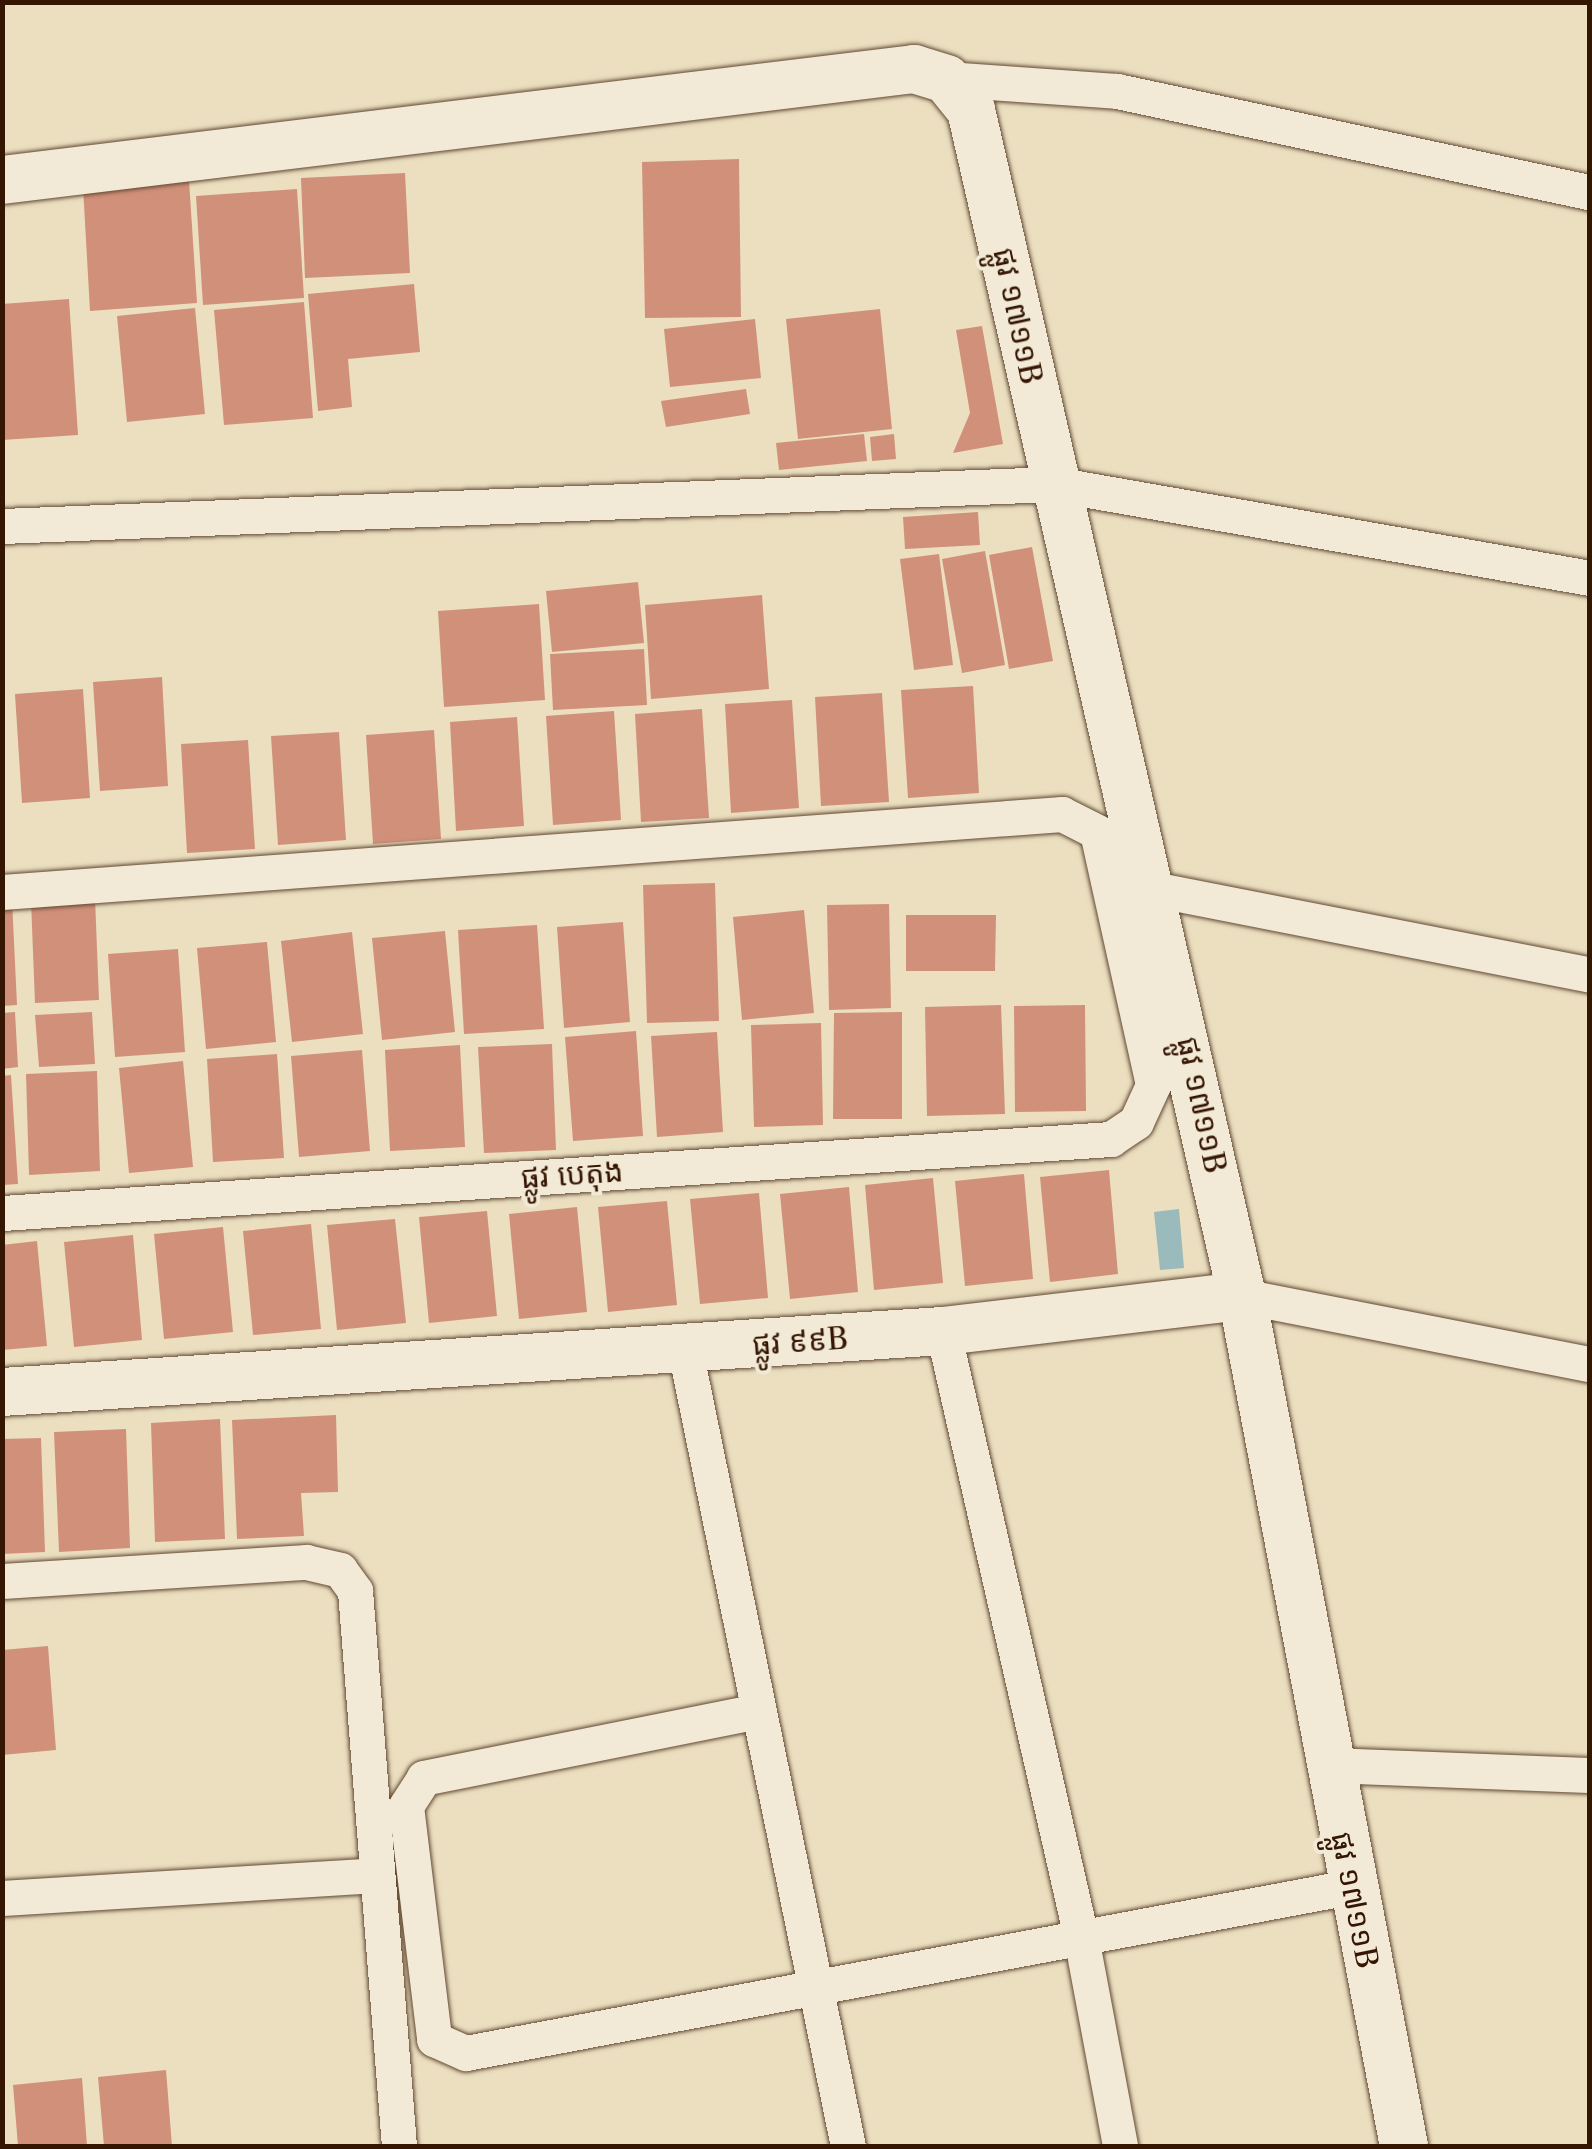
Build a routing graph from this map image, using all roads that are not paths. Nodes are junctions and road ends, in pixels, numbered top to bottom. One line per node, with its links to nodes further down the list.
1 (946, 79): 2 (street); 3 (street); 4 (street, ផ្លូវ ១៧១១B)
2 (2, 180)
3 (1590, 192)
4 (1054, 484): 5 (street); 6 (street); 7 (street, ផ្លូវ ១៧១១B)
5 (2, 526)
6 (1590, 578)
7 (1154, 890): 9 (street); 11 (street, ផ្លូវ ១៧១១B)
8 (2, 892): 10 (street, ផ្លូវ បេតុង)
9 (1590, 976)
10 (2, 1212)
11 (1242, 1296): 12 (street, ផ្លូវ ៩៩B); 14 (street, ផ្លូវ ៩៩B); 18 (street, ផ្លូវ ១៧១១B)
12 (942, 1332): 13 (street, ផ្លូវ ៩៩B); 23 (street)
13 (685, 1350): 15 (street, ផ្លូវ ៩៩B); 17 (street)
14 (1590, 1364)
15 (2, 1392)
16 (2, 1582): 20 (street)
17 (758, 1711): 24 (street); 24 (street)
18 (1328, 1765): 19 (street); 21 (street, ផ្លូវ ១៧១១B)
19 (1590, 1776)
20 (374, 1875): 22 (street); 25 (street)
21 (1350, 1888): 23 (street); 28 (street, ផ្លូវ ១៧១១B)
22 (2, 1898)
23 (1081, 1938): 24 (street); 27 (street)
24 (814, 1984): 26 (street)
25 (398, 2146)
26 (848, 2146)
27 (1120, 2146)
28 (1406, 2146)

